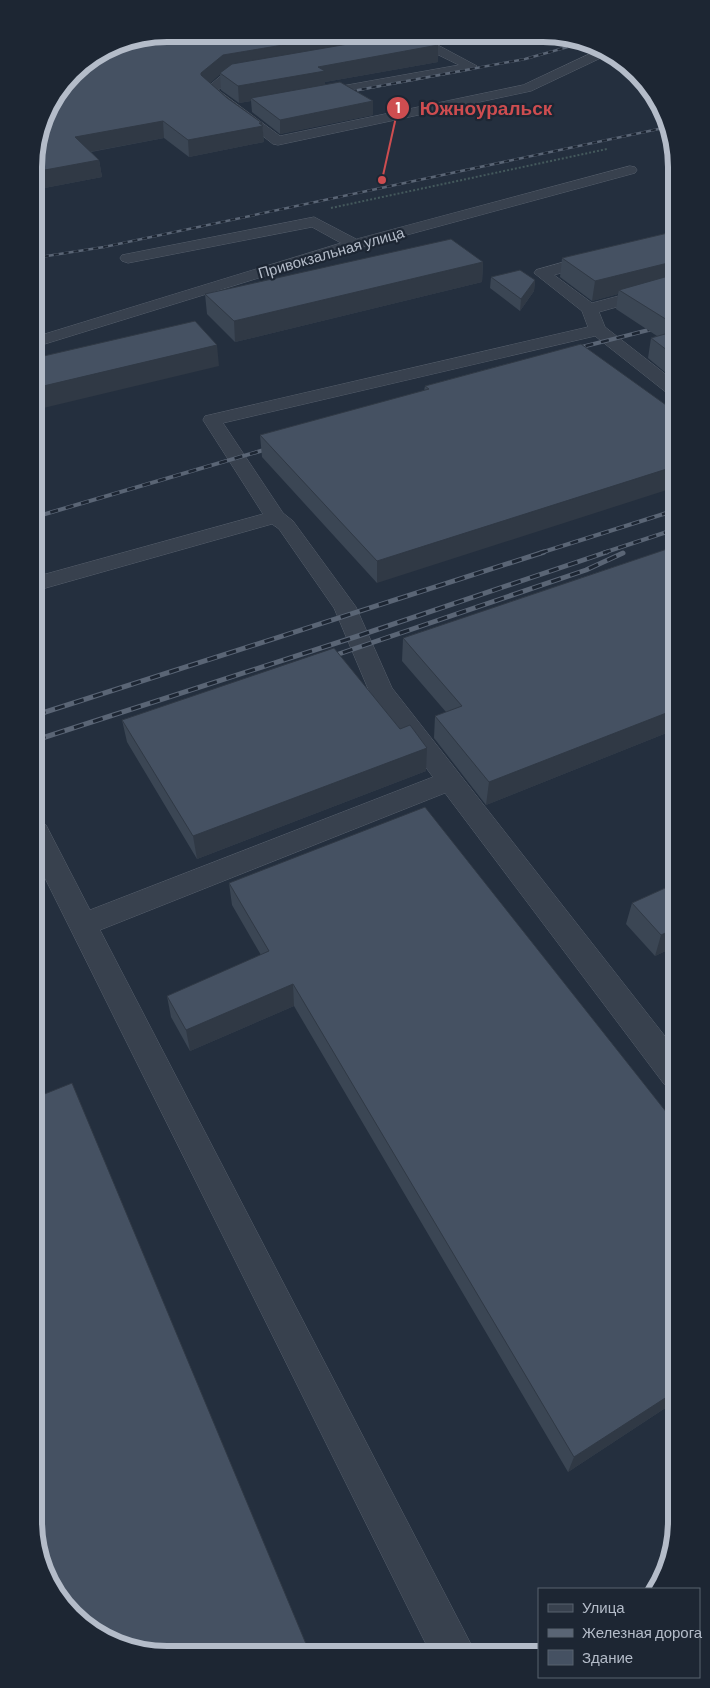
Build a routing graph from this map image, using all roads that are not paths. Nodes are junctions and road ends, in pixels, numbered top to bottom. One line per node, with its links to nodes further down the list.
1 (408, 42): 3 (street)
2 (422, 42): 6 (street)
3 (400, 46)
4 (598, 55): 8 (street)
5 (266, 69): 8 (street)
6 (300, 98)
7 (253, 106): 8 (street)
8 (234, 110)
9 (630, 170): 10 (street, Привокзальная улица)
10 (355, 245): 12 (street); 16 (street, Привокзальная улица)
11 (616, 252): 14 (street)
12 (128, 258)
13 (668, 288): 14 (street)
14 (589, 309): 15 (street)
15 (598, 330): 17 (street); 18 (street)
16 (43, 340)
17 (668, 386)
18 (275, 517): 19 (street); 20 (street)
19 (43, 582)
20 (450, 781): 22 (street); 23 (street)
21 (42, 844): 22 (street)
22 (84, 924): 24 (street)
23 (667, 1058)
24 (450, 1646)

